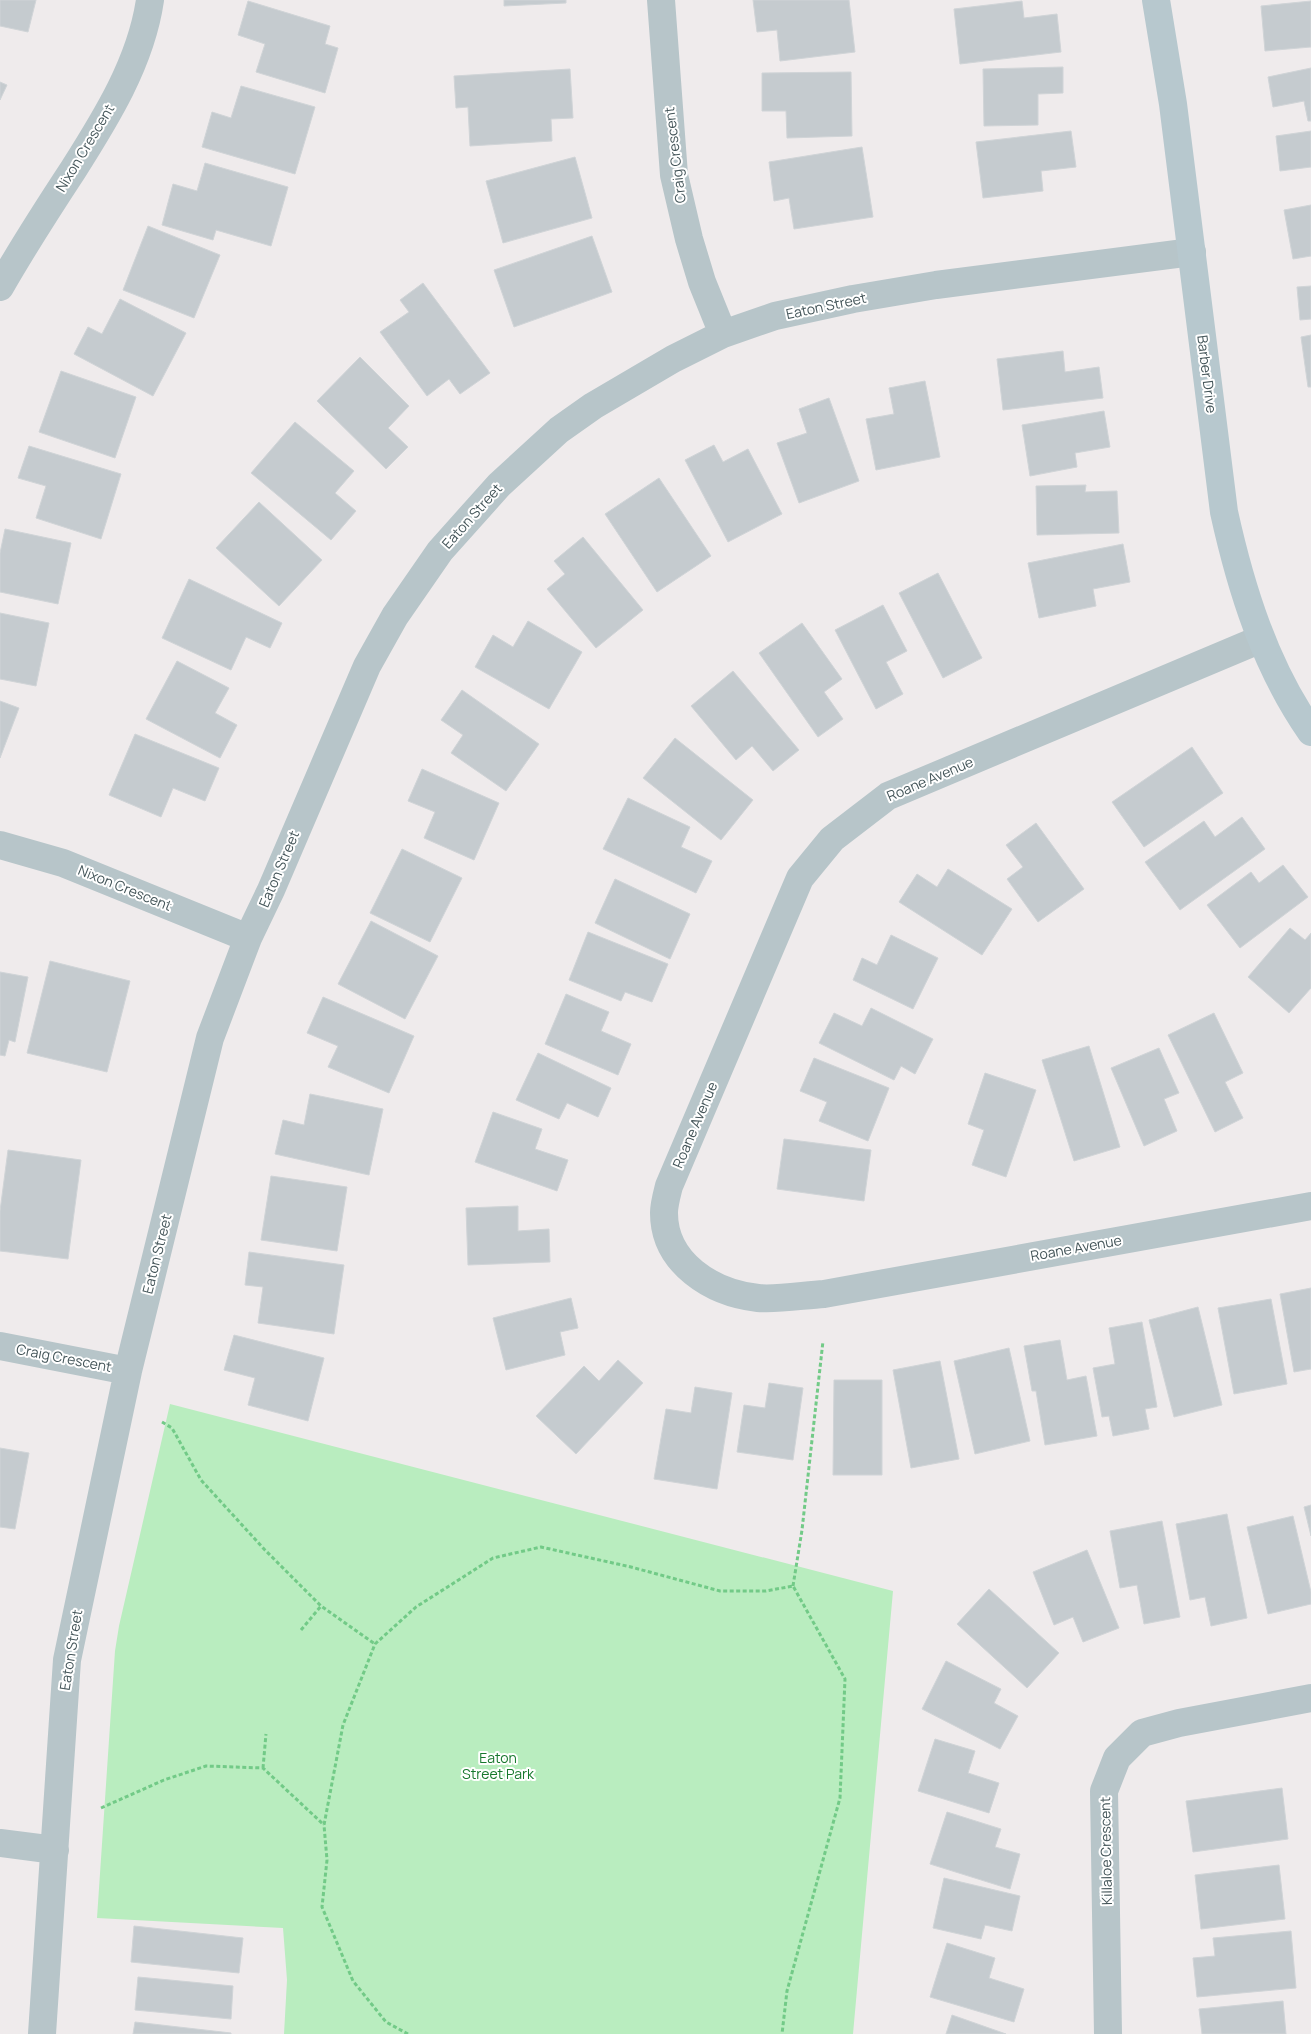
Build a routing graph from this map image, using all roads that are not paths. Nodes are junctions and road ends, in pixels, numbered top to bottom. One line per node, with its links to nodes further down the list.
1 (150, 0): 5 (street, Nixon Crescent)
2 (661, 0): 6 (street, Craig Crescent)
3 (1156, 0): 4 (street, Barber Drive)
4 (1192, 252): 6 (street, Eaton Street); 7 (street, Barber Drive)
5 (0, 287)
6 (723, 334): 10 (street, Eaton Street)
7 (1261, 640): 8 (street, Barber Drive); 11 (street, Roane Avenue)
8 (1311, 732)
9 (0, 845): 10 (street, Nixon Crescent)
10 (248, 938): 13 (street, Eaton Street)
11 (1311, 1206)
12 (0, 1346): 13 (street, Craig Crescent)
13 (128, 1371): 16 (street, Eaton Street)
14 (1311, 1698): 18 (street, Killaloe Crescent)
15 (0, 1844): 16 (street)
16 (55, 1850): 17 (street, Eaton Street)
17 (42, 2034)
18 (1108, 2034)

